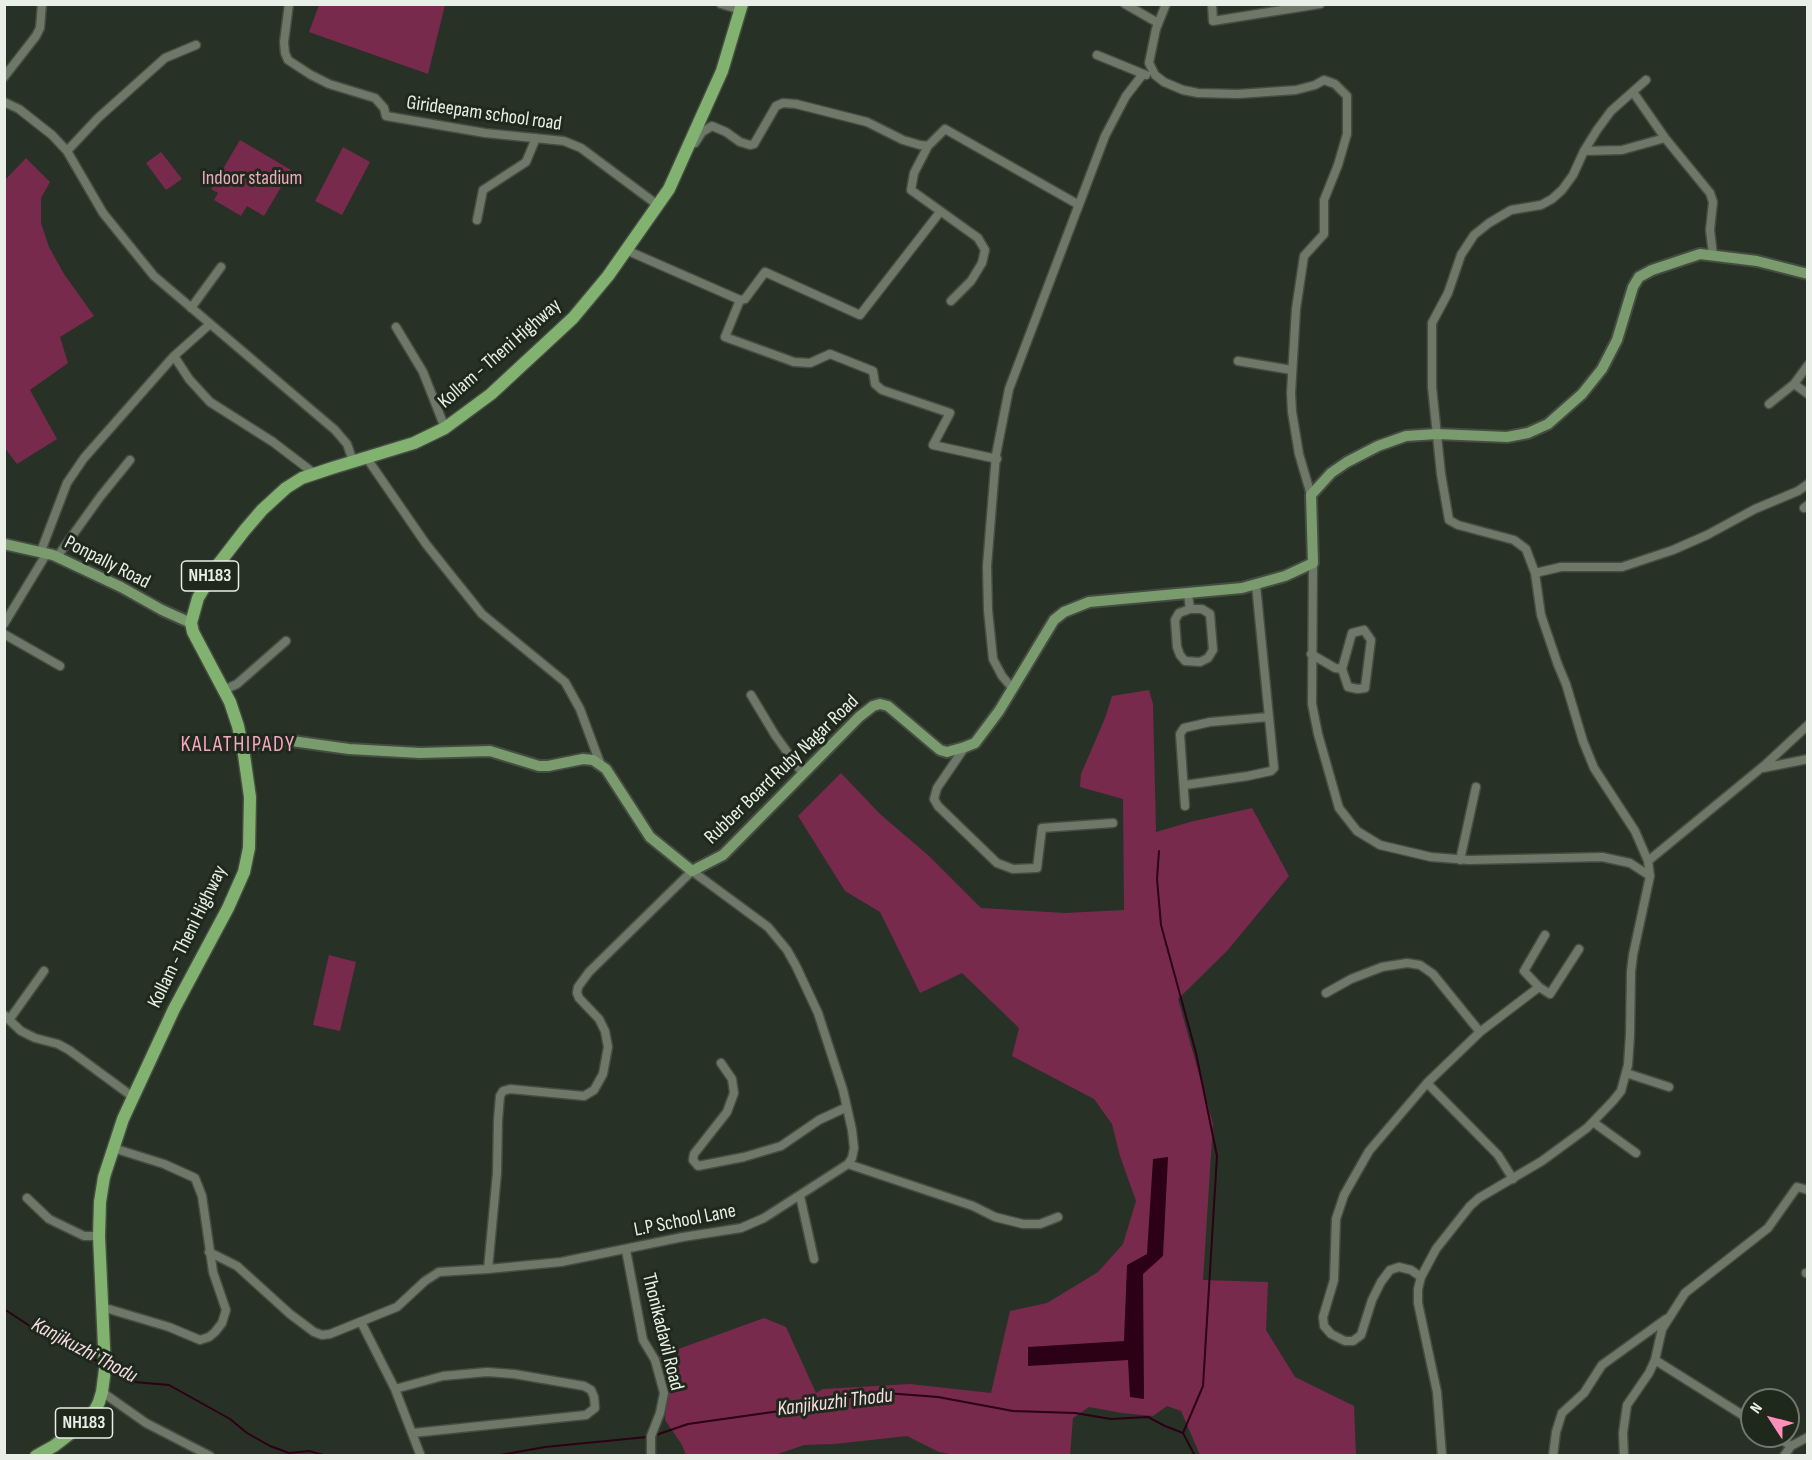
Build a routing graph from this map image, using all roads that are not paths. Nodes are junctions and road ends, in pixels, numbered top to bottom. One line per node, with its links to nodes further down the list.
1 (42, 4): 14 (street)
2 (289, 4): 18 (street, Girideepam school road)
3 (721, 4): 8 (street)
4 (1125, 4): 9 (street)
5 (1166, 4): 9 (street)
6 (1212, 4): 7 (street)
7 (1319, 5)
8 (741, 7): 23 (highway, Kollam - Theni Highway / NH183)
9 (1158, 24): 13 (street)
10 (196, 45): 21 (street)
11 (1097, 55): 12 (street)
12 (1143, 74): 13 (street); 24 (street)
13 (1155, 75): 40 (street)
14 (4, 77)
15 (1646, 80): 16 (street)
16 (1633, 92): 19 (street); 22 (street)
17 (4, 102): 21 (street)
18 (536, 138): 25 (street, Girideepam school road); 27 (street)
19 (1665, 138): 22 (street); 29 (street)
20 (928, 146): 23 (street); 24 (street); 26 (street)
21 (67, 151): 34 (street)
22 (1584, 151): 45 (street)
23 (682, 161): 25 (highway, Kollam - Theni Highway / NH183)
24 (1079, 205): 47 (street)
25 (659, 206): 28 (highway, Kollam - Theni Highway / NH183)
26 (940, 212): 32 (street); 33 (street)
27 (477, 220)
28 (626, 250): 32 (street); 44 (highway, Kollam - Theni Highway / NH183)
29 (1713, 255): 31 (main road); 45 (main road)
30 (221, 267): 34 (street)
31 (1808, 274)
32 (740, 300): 47 (street)
33 (951, 301)
34 (191, 308): 35 (street)
35 (210, 324): 37 (street); 49 (street)
36 (396, 327): 44 (street)
37 (174, 356): 50 (street); 54 (street)
38 (1238, 361): 40 (street)
39 (1808, 365): 41 (street)
40 (1292, 370): 52 (street)
41 (1794, 384): 42 (street); 43 (street)
42 (1808, 394)
43 (1769, 404)
44 (445, 428): 46 (highway, Kollam - Theni Highway / NH183)
45 (1437, 434): 52 (main road); 56 (street)
46 (366, 457): 49 (highway, Kollam - Theni Highway / NH183); 75 (street)
47 (997, 459): 67 (street)
48 (130, 460): 54 (street)
49 (353, 461): 50 (highway, Kollam - Theni Highway / NH183)
50 (315, 474): 60 (highway, Kollam - Theni Highway / NH183)
51 (1808, 483): 56 (street)
52 (1311, 495): 55 (main road)
53 (4, 544): 54 (main road, Ponpally Road)
54 (48, 554): 60 (main road, Ponpally Road); 61 (street)
55 (1313, 563): 57 (main road); 64 (street)
56 (1534, 573): 83 (street)
57 (1256, 585): 58 (main road); 70 (street)
58 (1188, 594): 59 (street); 67 (main road)
59 (1190, 609): 59 (street)
60 (191, 623): 68 (highway, Kollam - Theni Highway / NH183)
61 (4, 624)
62 (4, 634): 65 (street)
63 (286, 642): 68 (street)
64 (1311, 654): 66 (street); 82 (street)
65 (60, 666)
66 (1342, 669): 66 (street)
67 (1013, 689): 73 (main road)
68 (224, 690): 72 (highway, Kollam - Theni Highway / NH183)
69 (751, 695): 77 (street)
70 (1268, 717): 78 (street); 78 (street)
71 (1808, 725): 76 (street)
72 (242, 745): 75 (main road); 97 (highway, Kollam - Theni Highway / NH183)
73 (965, 747): 77 (main road, Rubber Board Ruby Nagar Road); 81 (street)
74 (1808, 759): 76 (street)
75 (600, 763): 84 (main road)
76 (1760, 769): 83 (street)
77 (803, 774): 84 (main road, Rubber Board Ruby Nagar Road)
78 (1185, 785): 80 (street)
79 (1476, 787): 82 (street)
80 (1185, 806)
81 (1113, 823)
82 (1460, 860): 85 (street)
83 (1648, 861): 85 (street)
84 (692, 871): 98 (street); 112 (street)
85 (1650, 876): 94 (street)
86 (1545, 935): 89 (street)
87 (1579, 949): 89 (street)
88 (44, 971): 91 (street)
89 (1539, 987): 92 (street)
90 (1326, 993): 92 (street)
91 (7, 1018): 97 (street)
92 (1480, 1032): 95 (street)
93 (721, 1063): 98 (street)
94 (1626, 1072): 96 (street); 99 (street)
95 (1427, 1083): 103 (street); 113 (street)
96 (1669, 1087)
97 (133, 1097): 100 (highway, Kollam - Theni Highway / NH183)
98 (848, 1107): 102 (street)
99 (1593, 1122): 101 (street); 103 (street)
100 (114, 1148): 108 (highway, Kollam - Theni Highway / NH183); 110 (street)
101 (1636, 1153)
102 (848, 1164): 105 (street, L.P School Lane); 107 (street)
103 (1513, 1179): 113 (street)
104 (1808, 1190): 115 (street)
105 (800, 1196): 109 (street, L.P School Lane); 111 (street)
106 (27, 1198): 108 (street)
107 (1058, 1217)
108 (99, 1236): 114 (highway, Kollam - Theni Highway / NH183)
109 (626, 1250): 112 (street, L.P School Lane); 125 (street, Thonikadavil Road)
110 (209, 1252): 114 (street); 116 (street, L.P School Lane)
111 (814, 1259)
112 (488, 1269): 116 (street, L.P School Lane)
113 (1422, 1277): 126 (street)
114 (102, 1307): 119 (highway, Kollam - Theni Highway / NH183)
115 (1670, 1315): 117 (street); 127 (street)
116 (361, 1322): 118 (street)
117 (1655, 1360): 120 (street); 128 (street)
118 (394, 1389): 121 (street); 121 (street)
119 (102, 1392): 122 (highway, NH183); 124 (street)
120 (1740, 1413)
121 (413, 1433): 123 (street)
122 (43, 1454)
123 (420, 1454)
124 (210, 1455)
125 (651, 1455)
126 (1442, 1455)
127 (1553, 1455)
128 (1624, 1455)

